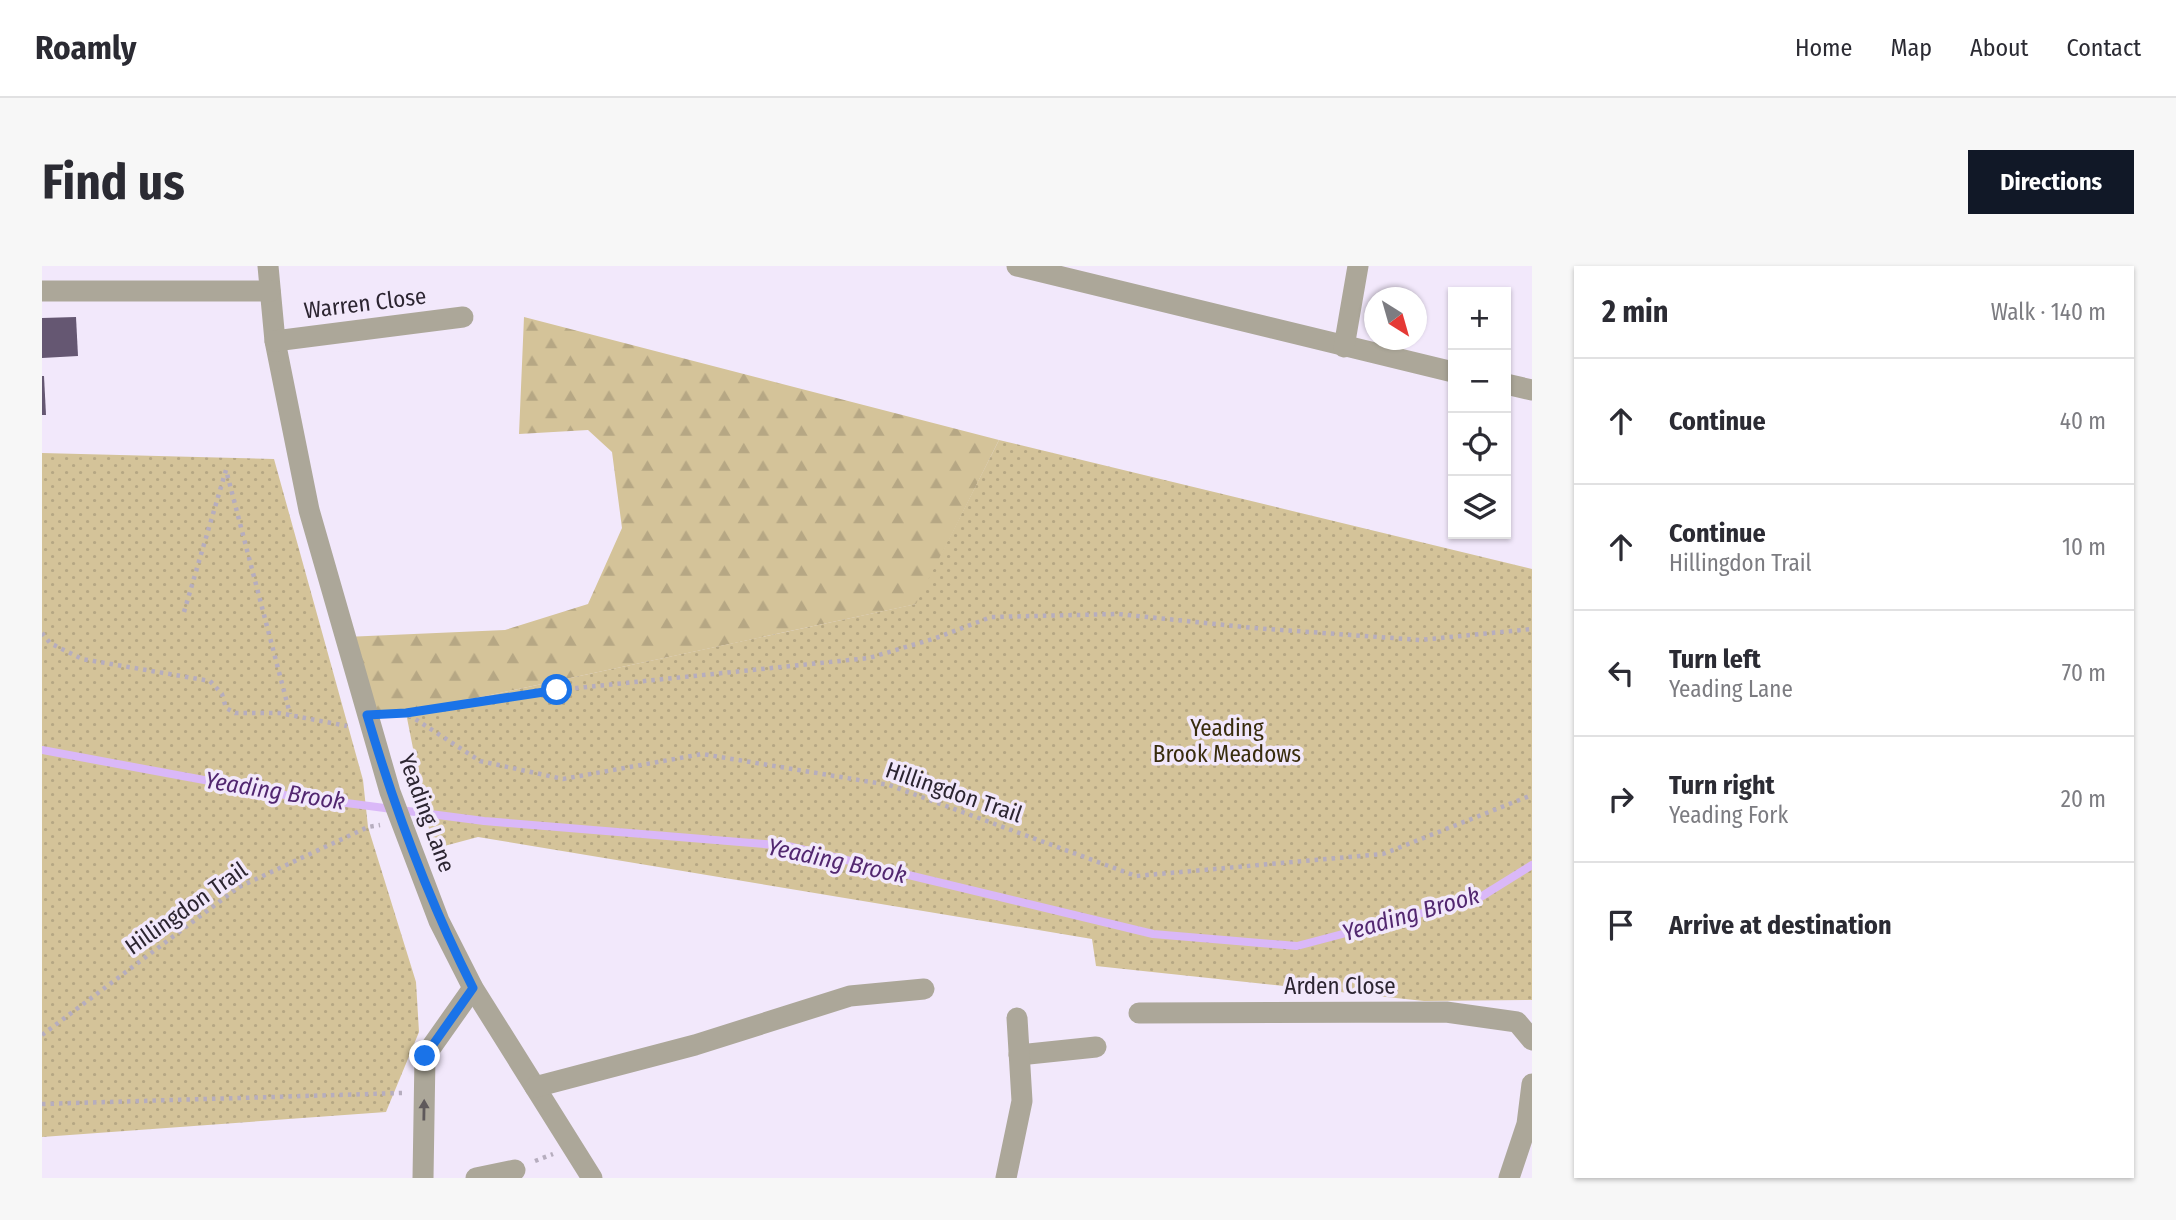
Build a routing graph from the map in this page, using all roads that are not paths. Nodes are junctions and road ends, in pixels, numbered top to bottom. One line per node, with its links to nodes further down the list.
1 (268, 266): 5 (street, Yeading Lane)
2 (1017, 266): 8 (street)
3 (1358, 266): 8 (street)
4 (42, 291): 5 (street)
5 (270, 291): 7 (street, Yeading Lane)
6 (463, 317): 7 (street, Warren Close)
7 (275, 341): 12 (street, Yeading Lane)
8 (1344, 347): 9 (street)
9 (1448, 371)
10 (1511, 385): 11 (street)
11 (1532, 390)
12 (473, 988): 20 (street, Yeading Lane); 22 (street, one-way to 12)
13 (924, 989): 20 (street)
14 (1139, 1013): 16 (street, Arden Close)
15 (1017, 1018): 18 (street)
16 (1532, 1040)
17 (1096, 1047): 18 (street)
18 (1019, 1055): 25 (street)
19 (1532, 1084): 26 (street)
20 (535, 1087): 24 (street, Yeading Lane)
21 (515, 1170): 23 (street)
22 (424, 1178)
23 (476, 1178)
24 (592, 1178)
25 (1006, 1178)
26 (1509, 1178)

